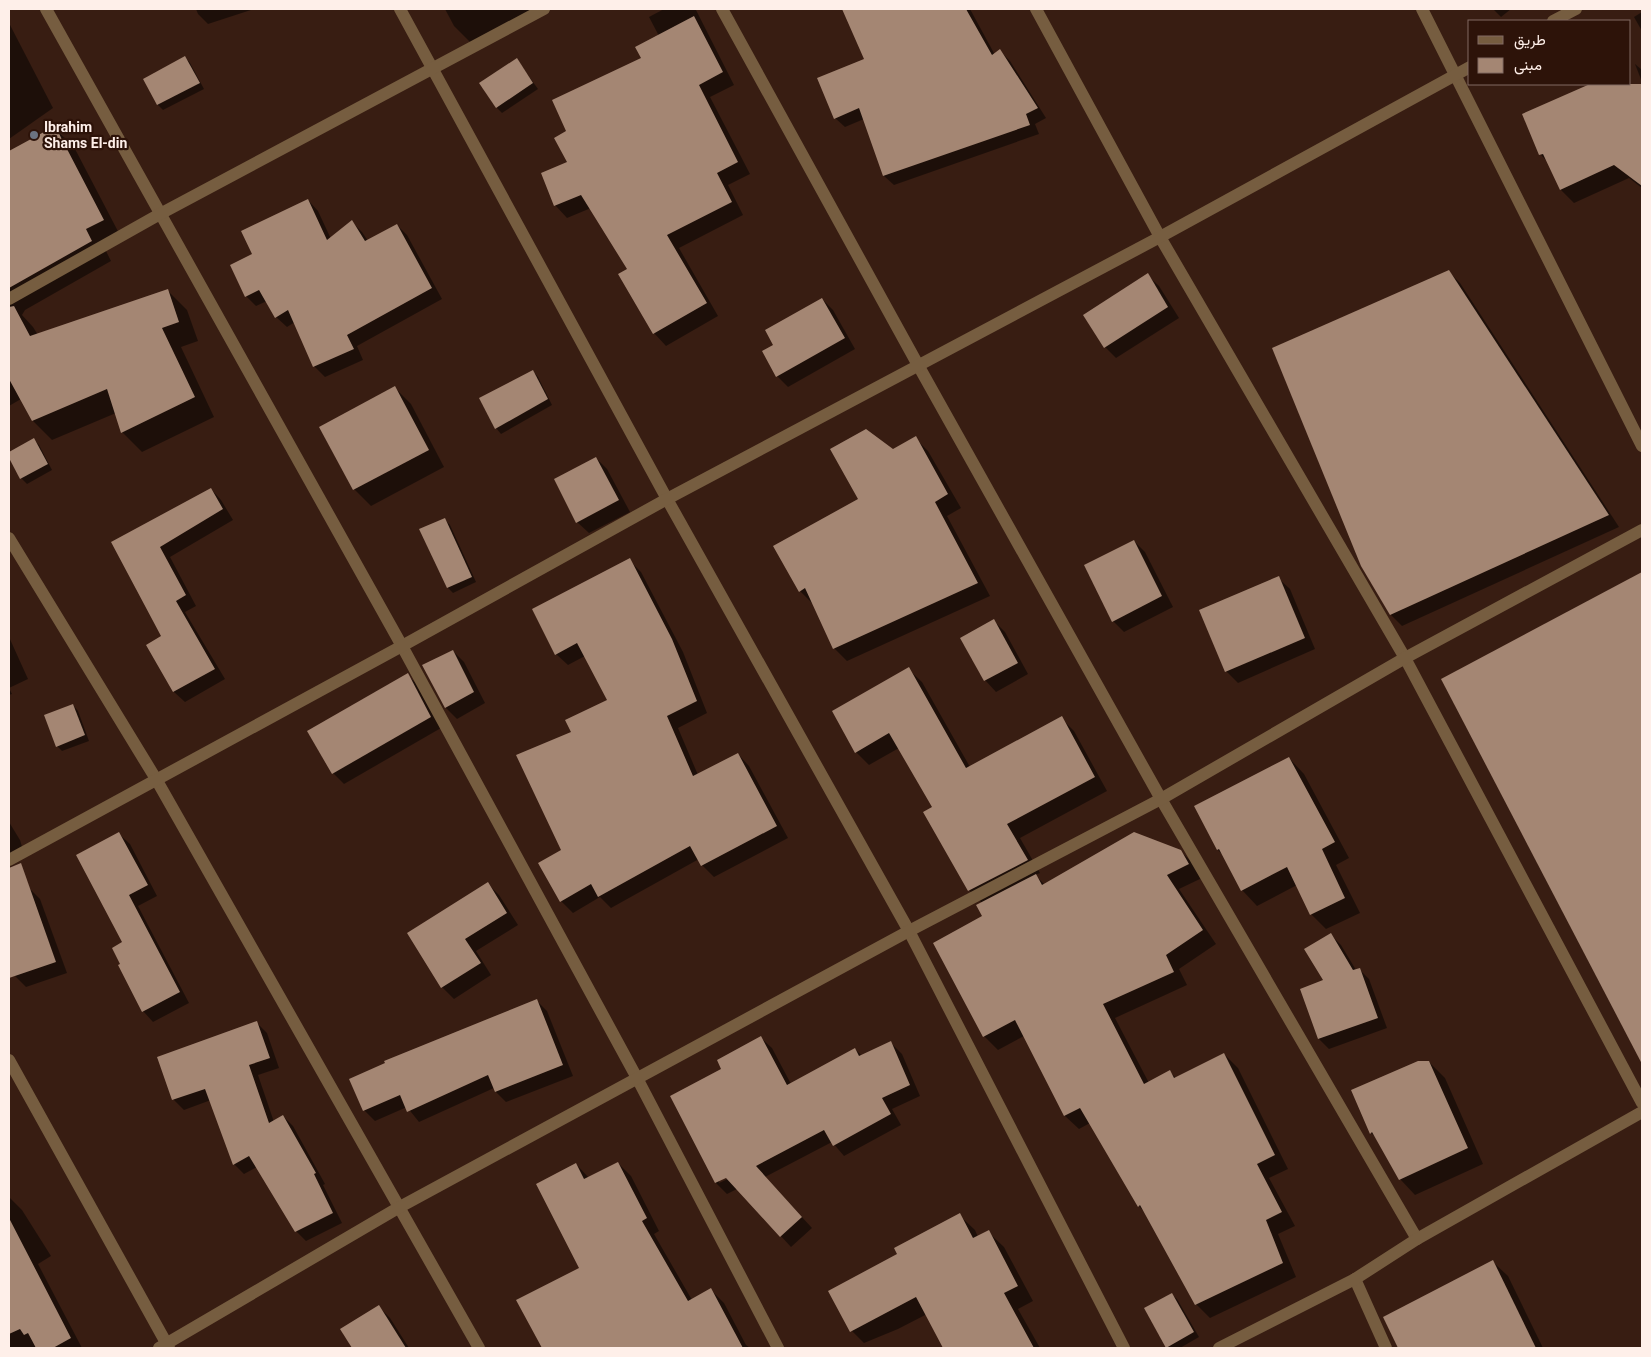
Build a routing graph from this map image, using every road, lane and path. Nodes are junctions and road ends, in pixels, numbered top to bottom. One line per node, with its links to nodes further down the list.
1 (46, 9): 12 (street)
2 (400, 9): 9 (street)
3 (544, 9): 9 (street)
4 (722, 9): 15 (street)
5 (1036, 9): 13 (street)
6 (1422, 9): 11 (street)
7 (1576, 9): 8 (street)
8 (1555, 20)
9 (433, 68): 12 (street); 17 (street)
10 (1468, 68): 11 (street)
11 (1455, 75): 13 (street); 16 (street)
12 (160, 214): 14 (street); 20 (street)
13 (1160, 236): 15 (street); 21 (street)
14 (9, 299)
15 (918, 364): 17 (street); 23 (street)
16 (1642, 446)
17 (668, 499): 20 (street); 25 (street)
18 (1642, 530): 21 (street)
19 (9, 538): 22 (street)
20 (402, 646): 22 (street); 27 (street)
21 (1405, 658): 23 (street); 28 (street)
22 (156, 780): 24 (street); 30 (street)
23 (1161, 799): 25 (street); 31 (street)
24 (9, 860)
25 (909, 931): 27 (street); 36 (street)
26 (9, 1060): 33 (street)
27 (637, 1078): 30 (street); 35 (street)
28 (1642, 1103)
29 (1642, 1112): 31 (street)
30 (398, 1208): 33 (street); 34 (street)
31 (1417, 1239): 32 (street)
32 (1355, 1279): 37 (street); 38 (street)
33 (165, 1347)
34 (479, 1348)
35 (778, 1348)
36 (1124, 1348)
37 (1219, 1348)
38 (1386, 1348)

